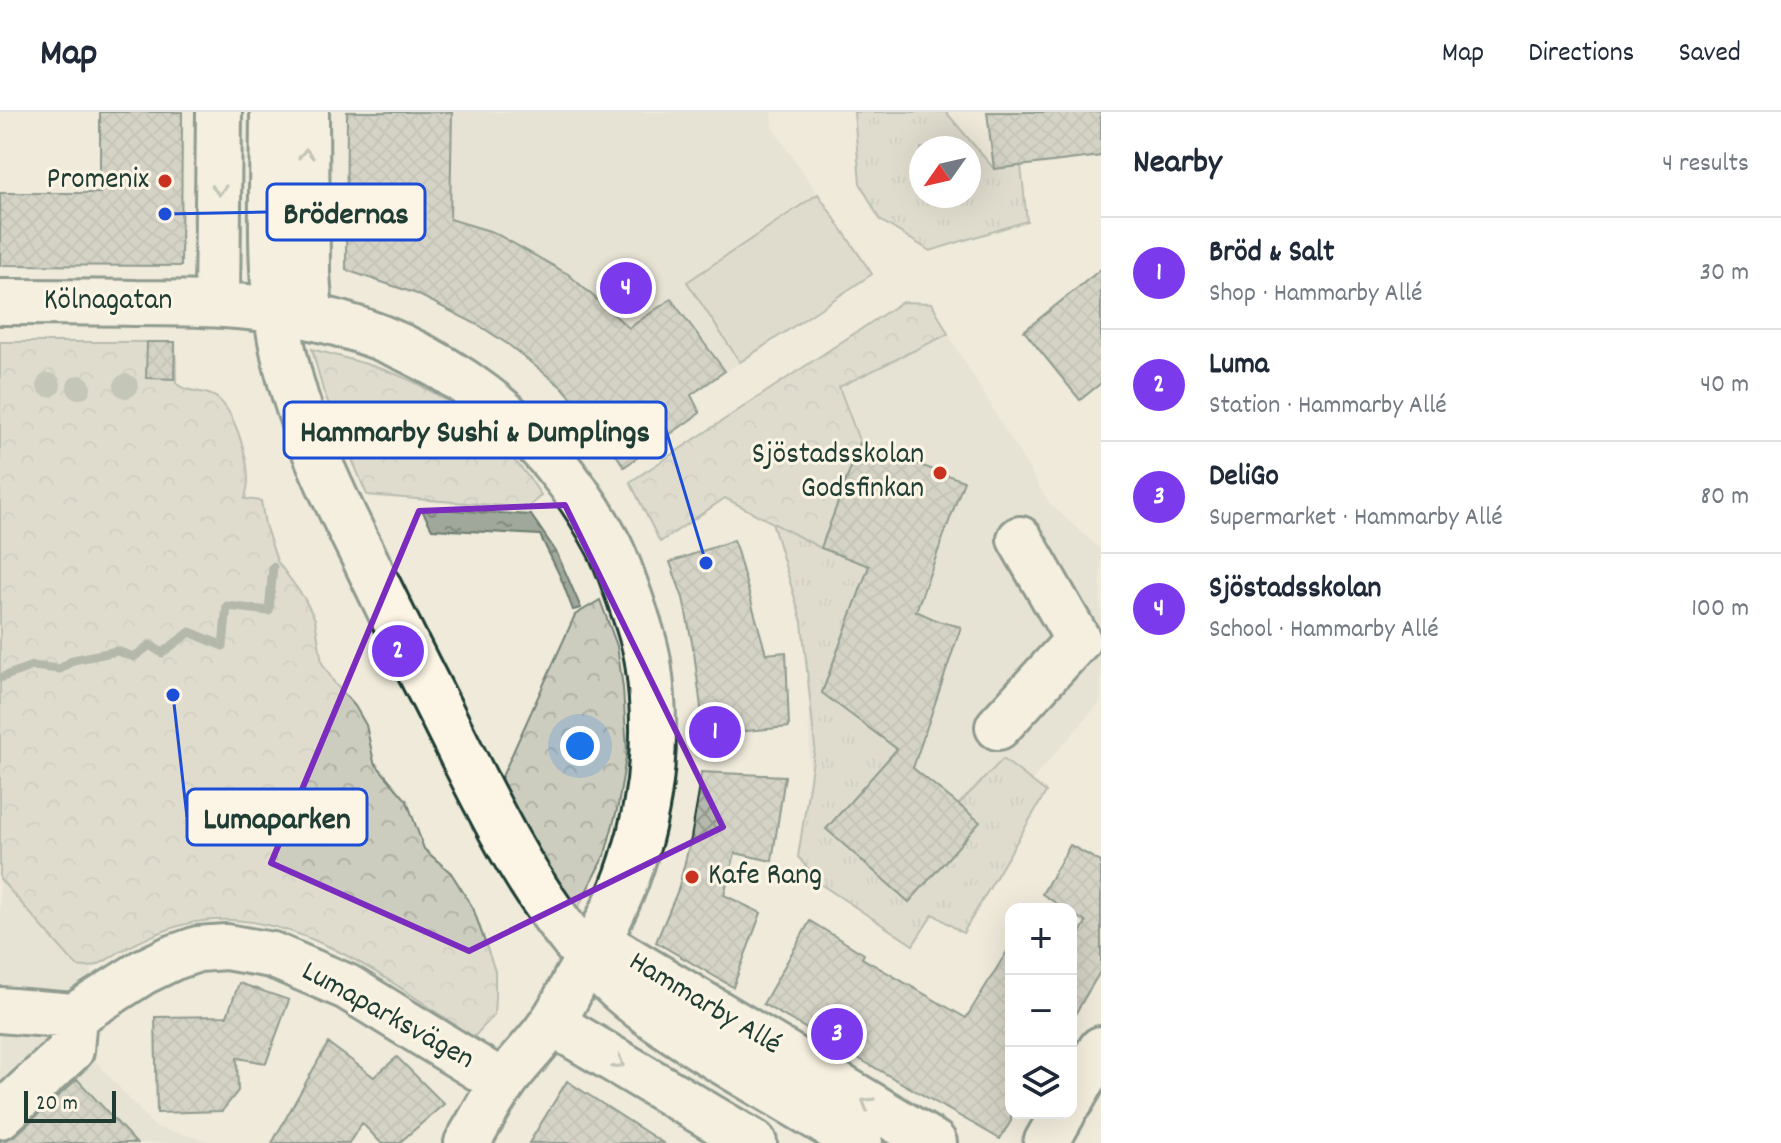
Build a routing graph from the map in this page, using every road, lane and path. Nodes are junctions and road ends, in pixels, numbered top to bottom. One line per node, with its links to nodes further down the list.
1 (219, 112): 6 (street, one-way to 6)
2 (255, 112): 6 (street)
3 (273, 112): 6 (street)
4 (306, 112): 6 (street, one-way to 4)
5 (0, 302): 6 (street, Kölnagatan)
6 (265, 310): 10 (street); 10 (street, Hammarby Allé)
7 (1020, 539): 8 (street)
8 (1090, 646): 9 (street)
9 (998, 727)
10 (588, 960): 13 (street, Hammarby Allé); 21 (street); 22 (street); 23 (street, Hammarby Allé, one-way to 10)
11 (0, 1010): 12 (street)
12 (74, 1016): 15 (street, Lumaparksvägen); 17 (street)
13 (552, 1023): 15 (street, Hammarby Allé); 20 (street, one-way to 20)
14 (1101, 1049): 16 (street)
15 (503, 1083): 19 (street, Hammarby Allé)
16 (1077, 1090)
17 (0, 1116)
18 (1060, 1119): 24 (street)
19 (467, 1143)
20 (754, 1143)
21 (825, 1143)
22 (860, 1143)
23 (934, 1143)
24 (1046, 1143)

